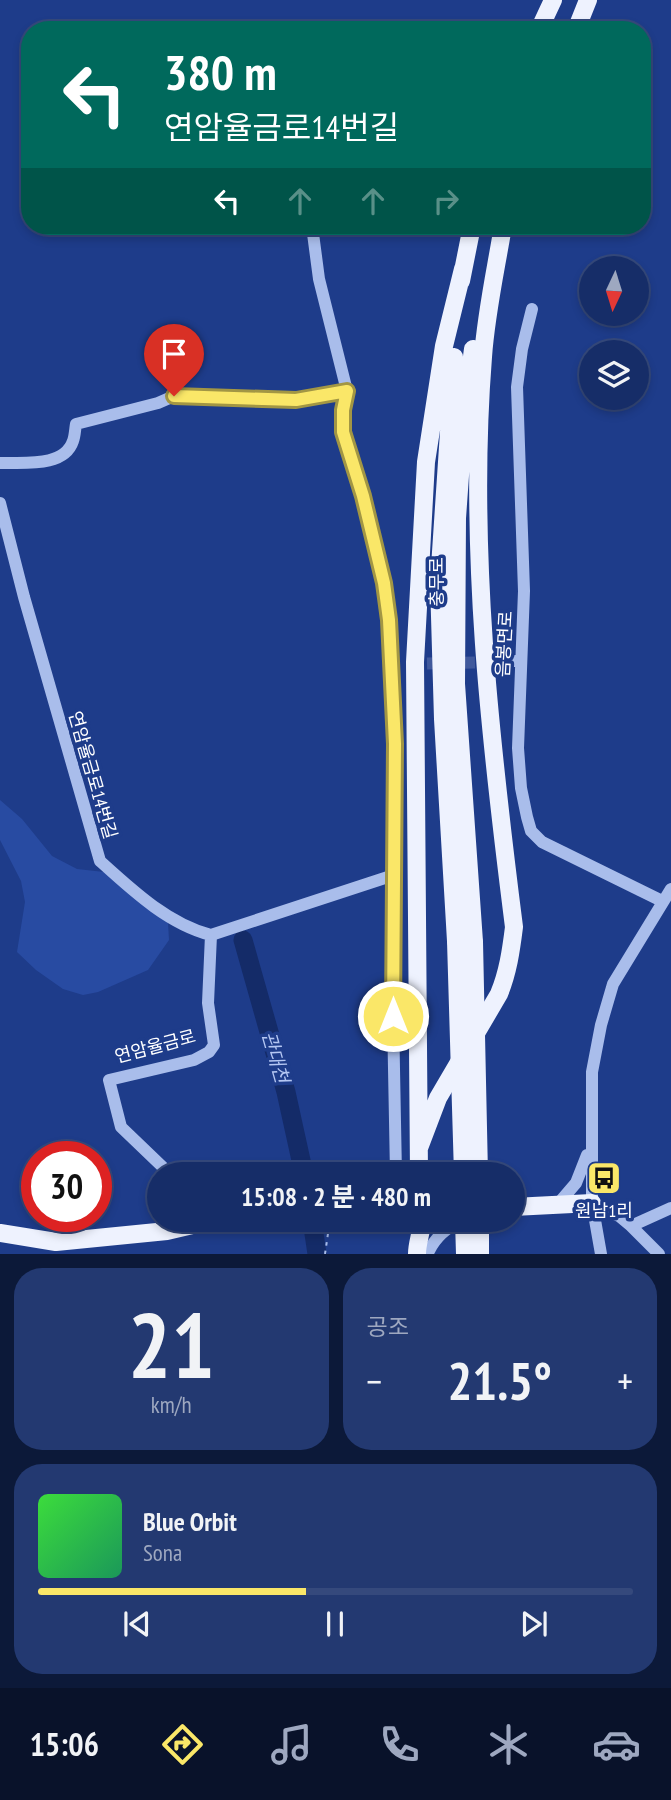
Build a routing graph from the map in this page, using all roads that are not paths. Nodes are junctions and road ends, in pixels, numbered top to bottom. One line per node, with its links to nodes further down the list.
1 (553, 0): 3 (main road)
2 (588, 0): 4 (main road)
3 (543, 21)
4 (580, 21)
5 (314, 235): 11 (street)
6 (470, 235): 9 (main road, 충무로)
7 (500, 235): 22 (main road, 충무로)
8 (502, 235): 24 (main road)
9 (463, 269): 22 (main road, 충무로); 24 (main road)
10 (532, 309): 14 (street, 음봉면로)
11 (347, 391): 12 (street); 17 (street)
12 (0, 463)
13 (0, 503): 21 (street, 연암율금로14번길)
14 (520, 661): 15 (street); 20 (street, 음봉면로)
15 (501, 662)
16 (409, 664): 17 (street)
17 (391, 665): 18 (street)
18 (394, 875): 21 (street); 26 (street)
19 (671, 889): 20 (street)
20 (663, 901): 23 (street)
21 (211, 935): 25 (street, 연암율금로)
22 (465, 942): 28 (main road, bridge); 29 (main road, bridge)
23 (591, 1145): 30 (street); 31 (street)
24 (419, 1148): 27 (main road)
25 (157, 1162)
26 (396, 1162)
27 (419, 1162)
28 (463, 1162)
29 (478, 1162)
30 (592, 1203): 31 (main road); 34 (street); 45 (street)
31 (558, 1204): 32 (main road)
32 (525, 1206)
33 (671, 1208): 34 (street)
34 (631, 1226): 46 (street)
35 (160, 1232): 41 (main road)
36 (420, 1232): 42 (main road)
37 (444, 1232): 42 (street)
38 (464, 1232): 43 (main road)
39 (480, 1232): 44 (main road)
40 (0, 1233): 41 (main road)
41 (56, 1248)
42 (425, 1254)
43 (465, 1254)
44 (480, 1254)
45 (601, 1254)
46 (659, 1254)

